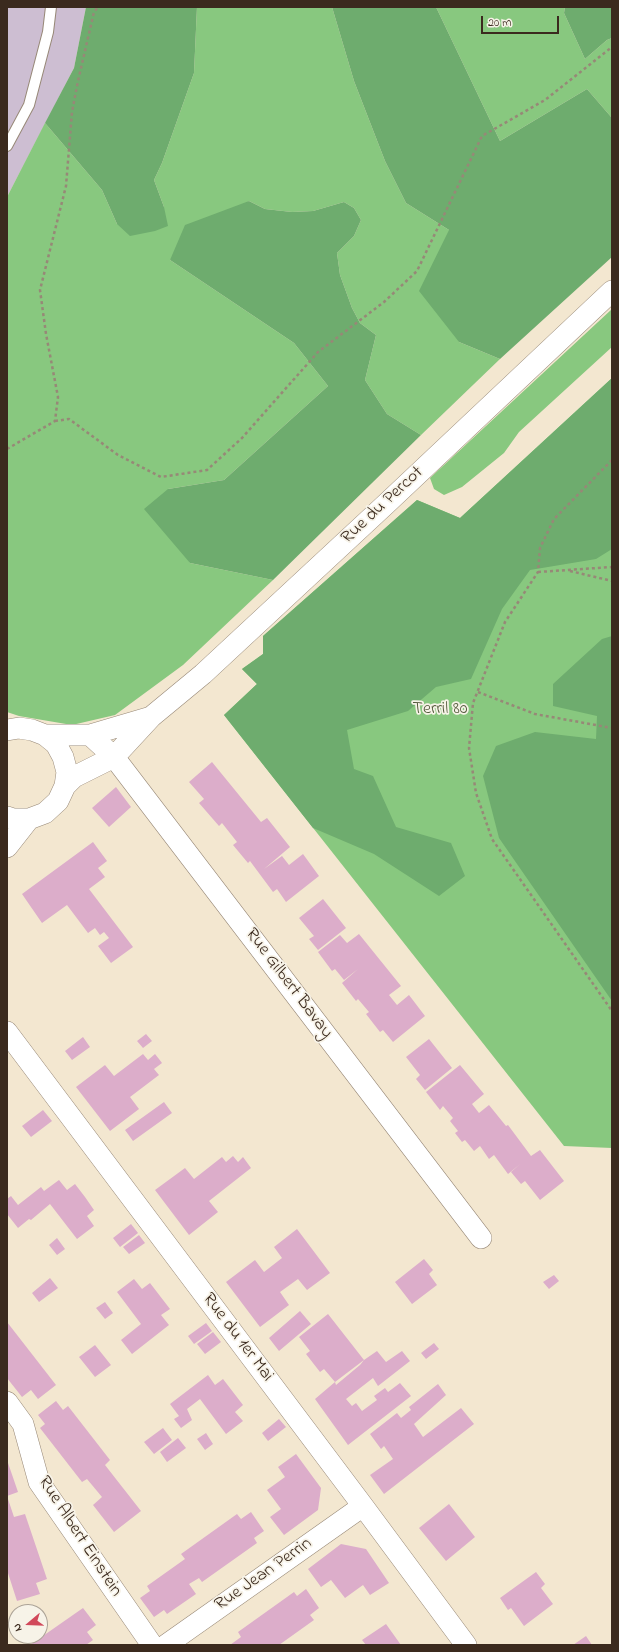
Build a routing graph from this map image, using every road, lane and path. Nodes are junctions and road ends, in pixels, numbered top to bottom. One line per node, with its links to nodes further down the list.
1 (51, 7): 4 (lane)
2 (98, 7): 6 (path)
3 (612, 47): 6 (path)
4 (7, 146)
5 (612, 291): 14 (street, Rue du Percot)
6 (55, 421): 7 (path)
7 (7, 449)
8 (612, 460): 11 (path)
9 (612, 567): 10 (path)
10 (566, 570): 11 (path); 12 (path)
11 (538, 572): 13 (path)
12 (612, 581)
13 (478, 692): 16 (path); 24 (path)
14 (151, 717): 18 (street, Rue du Percot); 19 (street, Rue du Percot)
15 (11, 726): 17 (street)
16 (612, 728)
17 (45, 735): 18 (street, Rue du Percot); 20 (street)
18 (90, 735): 19 (street, Rue Gilbert Bavay)
19 (114, 757): 20 (street, Rue du Percot); 26 (street, Rue Gilbert Bavay)
20 (65, 786): 22 (street)
21 (7, 817): 22 (street)
22 (29, 819): 23 (street)
23 (7, 847)
24 (612, 1011)
25 (7, 1032): 28 (street, Rue du 1er Mai)
26 (481, 1238)
27 (7, 1402): 29 (street, Rue Albert Einstein)
28 (363, 1506): 30 (street, Rue Jean Perrin); 31 (street, Rue du 1er Mai)
29 (152, 1645)
30 (166, 1645)
31 (466, 1645)

